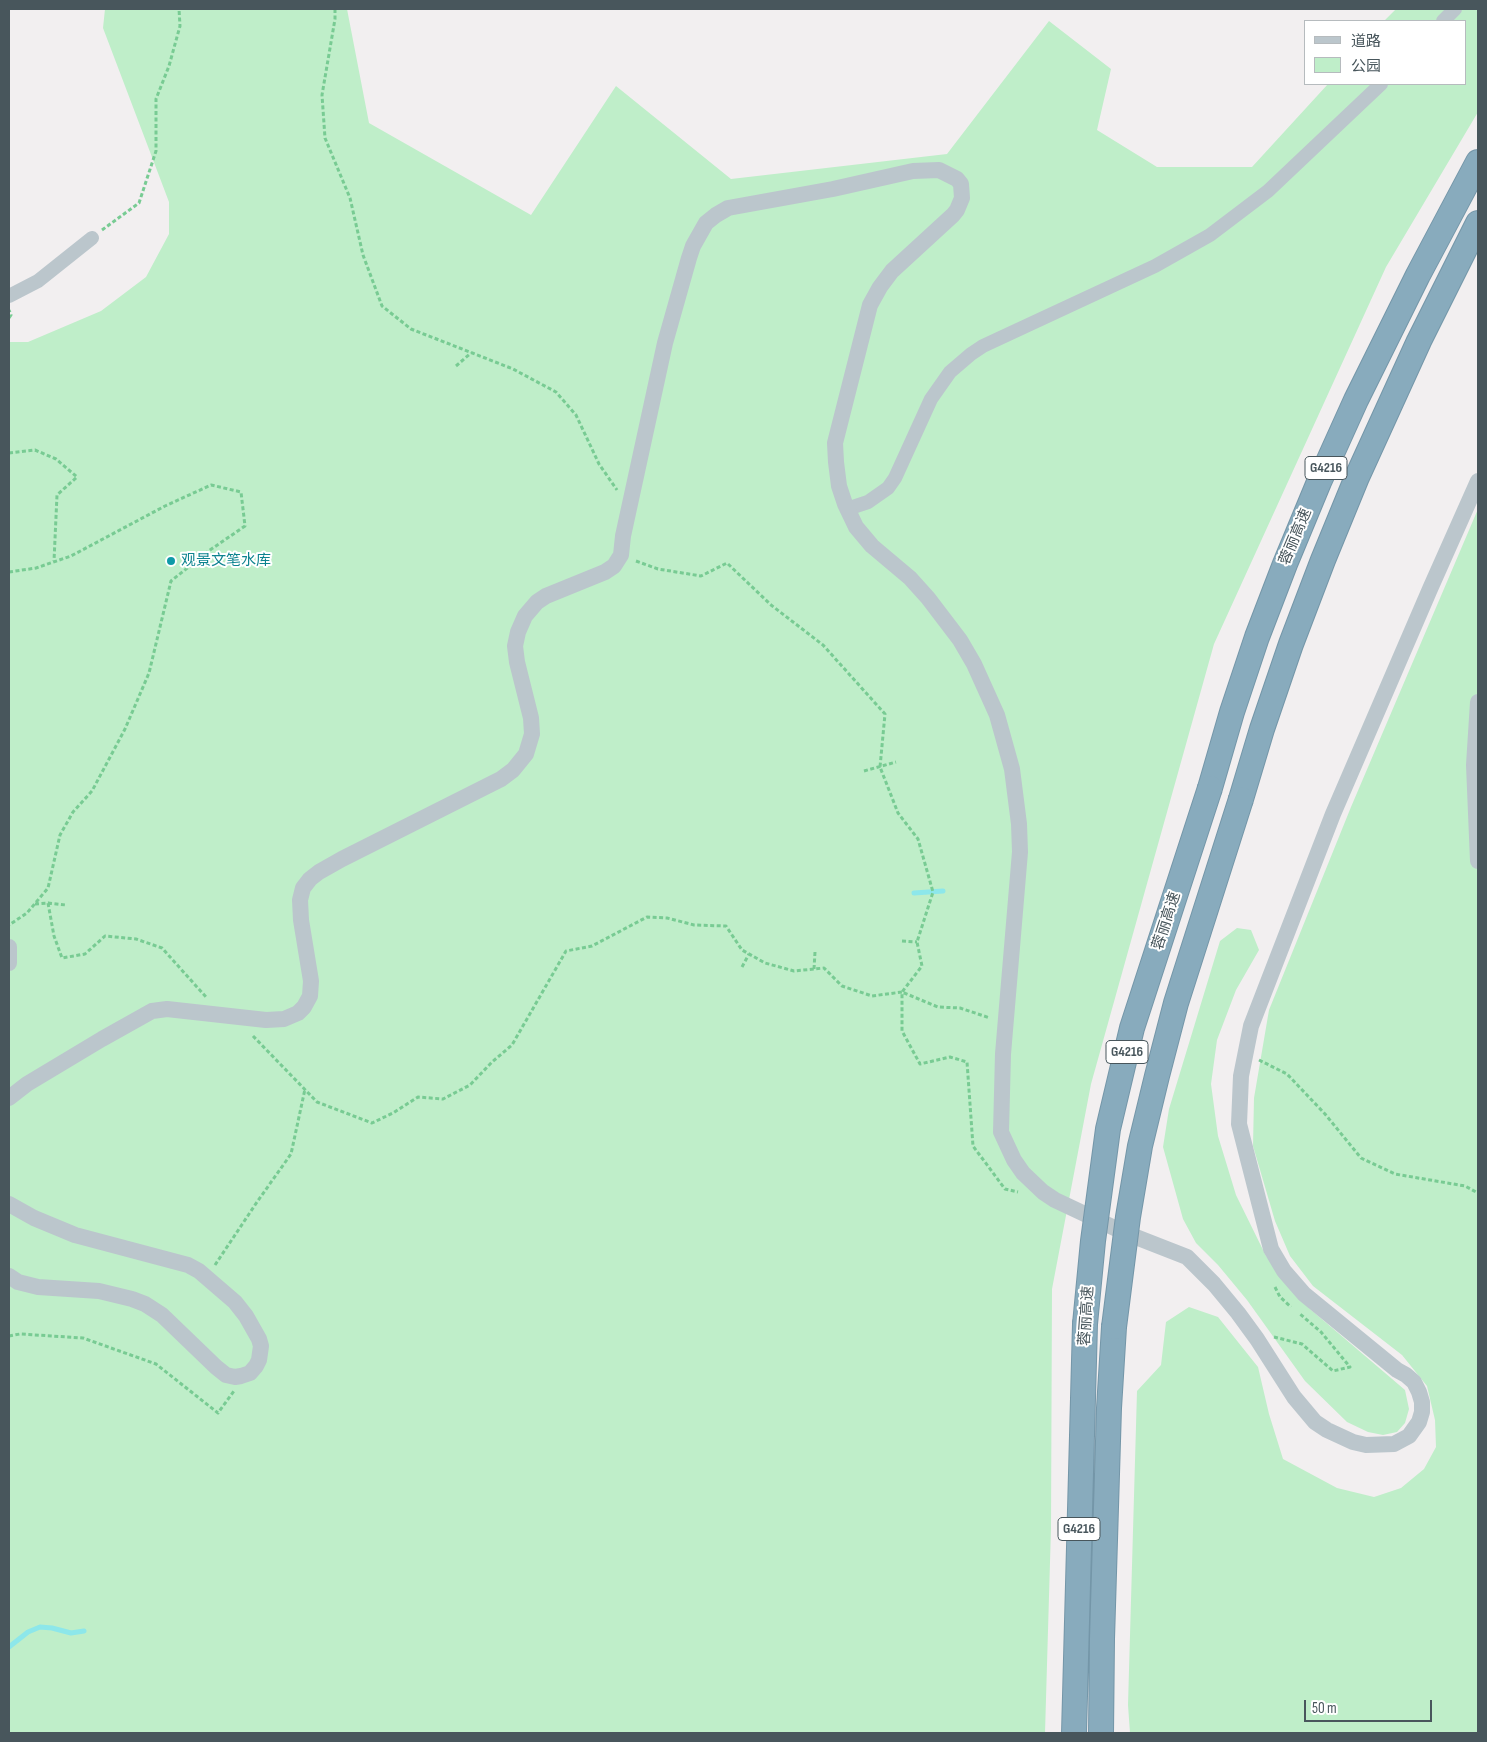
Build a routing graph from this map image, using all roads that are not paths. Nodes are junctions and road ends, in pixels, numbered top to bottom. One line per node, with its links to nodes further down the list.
1 (1455, 9): 2 (street)
2 (1444, 20)
3 (1380, 85): 9 (street)
4 (1478, 162): 17 (highway, 蓉丽高速 / G4216, bridge)
5 (1478, 224): 18 (highway, 蓉丽高速 / G4216, bridge)
6 (92, 238): 7 (street)
7 (9, 296)
8 (1478, 481): 9 (street)
9 (847, 509): 14 (street)
10 (1478, 702): 11 (street)
11 (1478, 861)
12 (9, 947): 13 (street)
13 (9, 963)
14 (9, 1098)
15 (9, 1204): 16 (street)
16 (9, 1276)
17 (1074, 1733)
18 (1101, 1733)

